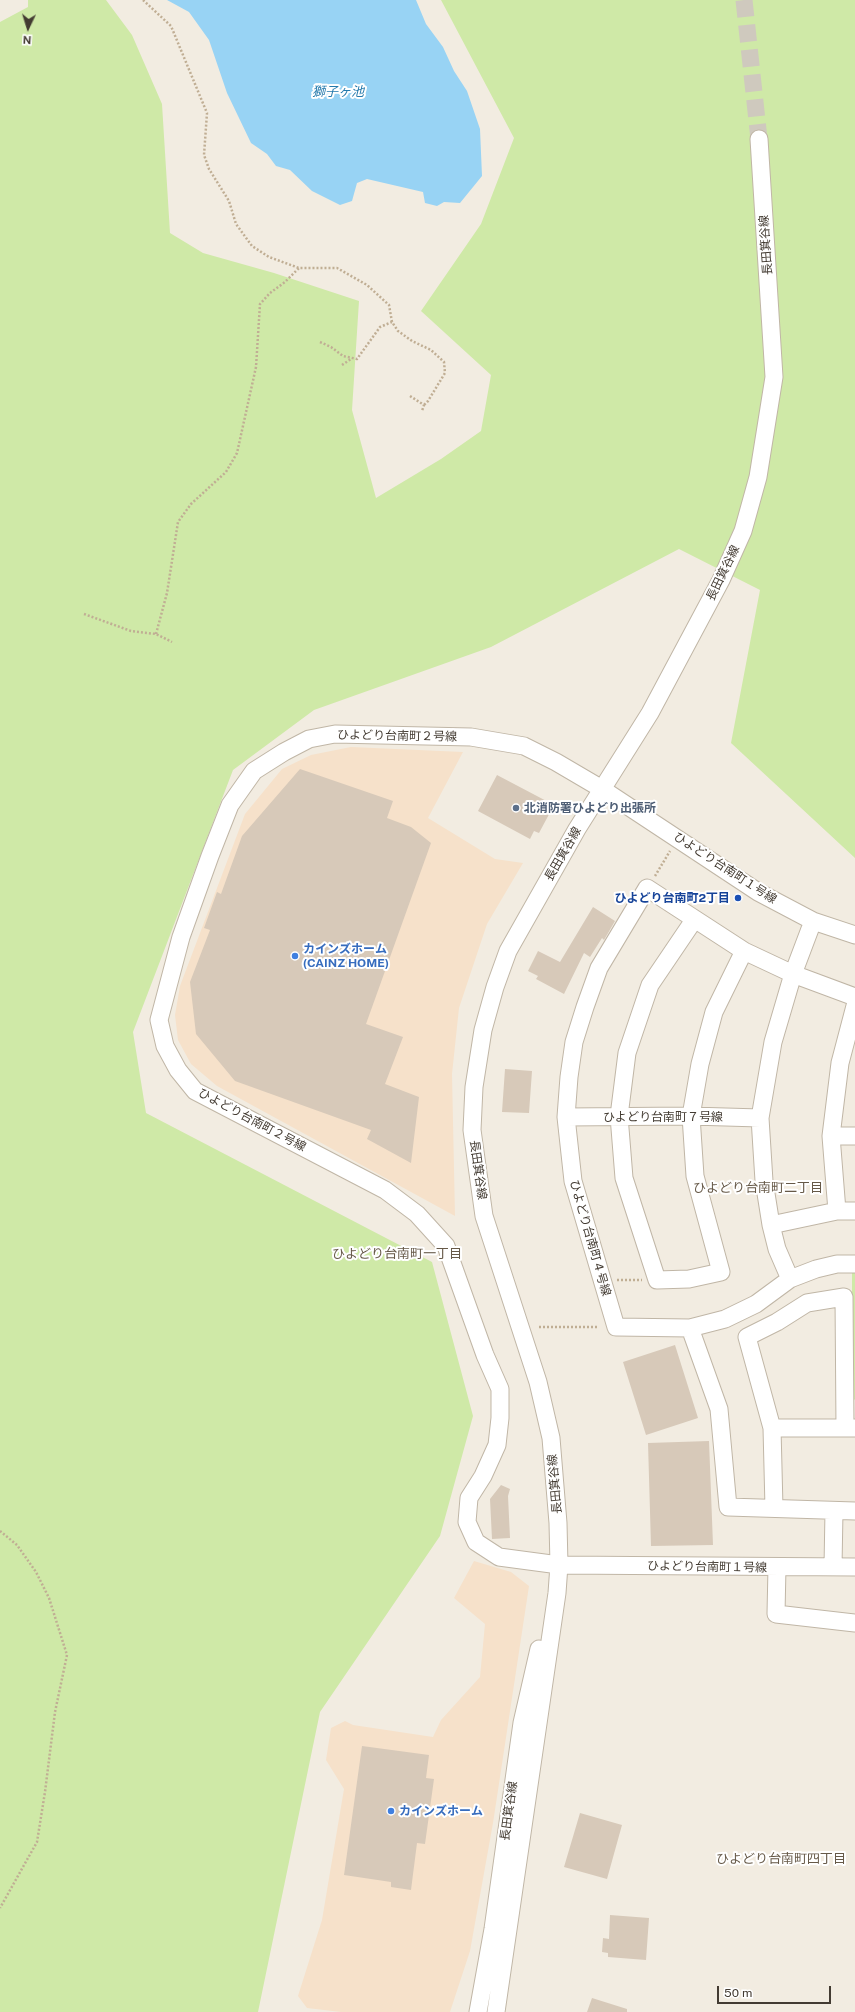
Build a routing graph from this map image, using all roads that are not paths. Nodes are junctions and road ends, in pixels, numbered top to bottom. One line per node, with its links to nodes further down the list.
1 (759, 139): 2 (street, 長田箕谷線)
2 (602, 789): 4 (street, ひよどり台南町１号線); 28 (street, 長田箕谷線); 28 (street, ひよどり台南町２号線)
3 (694, 920): 6 (street); 11 (street); 13 (street, ひよどり台南町４号線)
4 (813, 921): 5 (street, ひよどり台南町１号線); 7 (street)
5 (855, 935)
6 (744, 951): 7 (street); 12 (street)
7 (793, 974): 8 (street); 14 (street)
8 (855, 998)
9 (855, 1006): 10 (street)
10 (847, 1063): 15 (street)
11 (619, 1116): 12 (street, ひよどり台南町７号線); 12 (street); 13 (street, ひよどり台南町７号線)
12 (691, 1116): 14 (street, ひよどり台南町７号線)
13 (566, 1117): 22 (street, ひよどり台南町４号線)
14 (760, 1118): 19 (street)
15 (831, 1136): 16 (street); 17 (street)
16 (855, 1136)
17 (837, 1211): 18 (street); 19 (street)
18 (855, 1211)
19 (771, 1225): 21 (street)
20 (855, 1264): 21 (street)
21 (790, 1279): 22 (street)
22 (690, 1328): 25 (street)
23 (772, 1428): 24 (street); 24 (street); 25 (street)
24 (850, 1428)
25 (774, 1508): 26 (street)
26 (834, 1511): 27 (street); 30 (street)
27 (855, 1511)
28 (559, 1565): 29 (street, ひよどり台南町１号線); 33 (street, 長田箕谷線); 36 (street, 長田箕谷線)
29 (777, 1567): 30 (street, ひよどり台南町１号線); 32 (street)
30 (833, 1567): 31 (street, ひよどり台南町１号線)
31 (855, 1567)
32 (855, 1623)
33 (493, 1929): 34 (street); 35 (street, 長田箕谷線)
34 (467, 2012)
35 (478, 2012)
36 (496, 2012)

